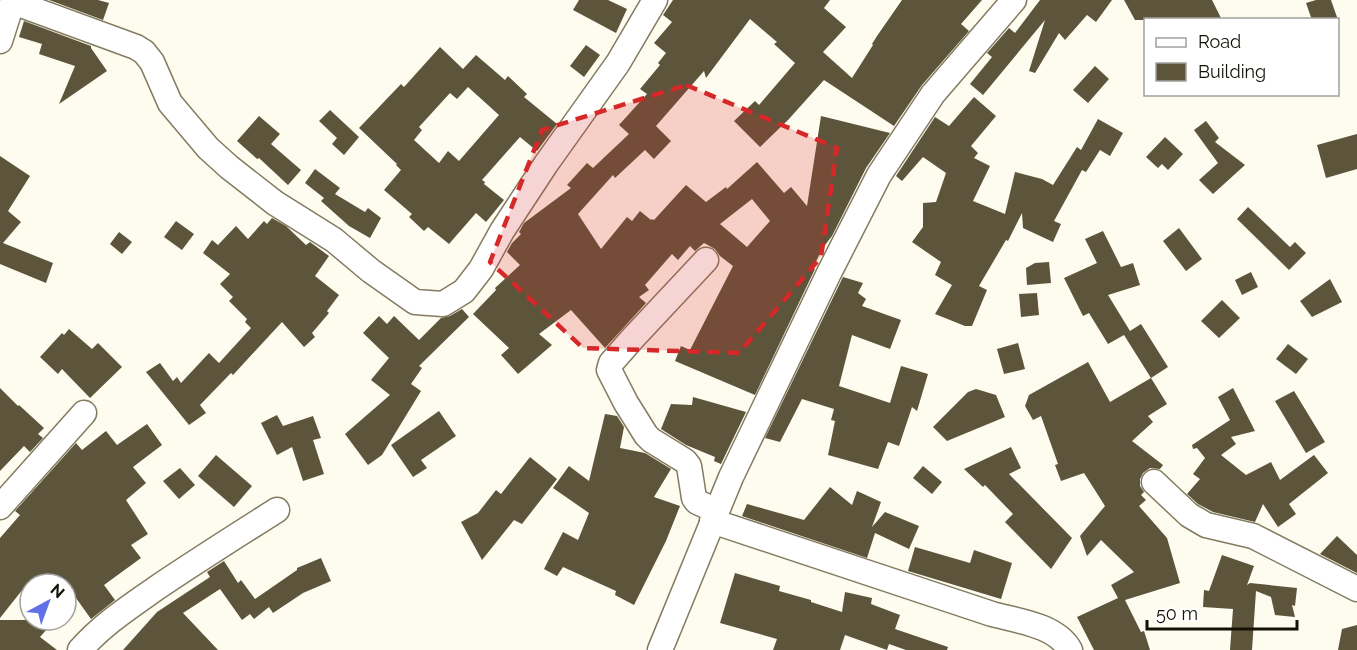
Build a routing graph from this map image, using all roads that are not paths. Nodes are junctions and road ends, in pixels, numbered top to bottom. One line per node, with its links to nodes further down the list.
1 (655, 0): 3 (street)
2 (1014, 0): 10 (street)
3 (13, 1): 4 (street)
4 (0, 41)
5 (706, 260): 10 (street)
6 (84, 413): 8 (street)
7 (1154, 482): 11 (street)
8 (0, 507)
9 (277, 510): 12 (street)
10 (715, 516): 13 (street); 14 (street)
11 (1357, 589)
12 (80, 650)
13 (660, 650)
14 (1070, 650)

